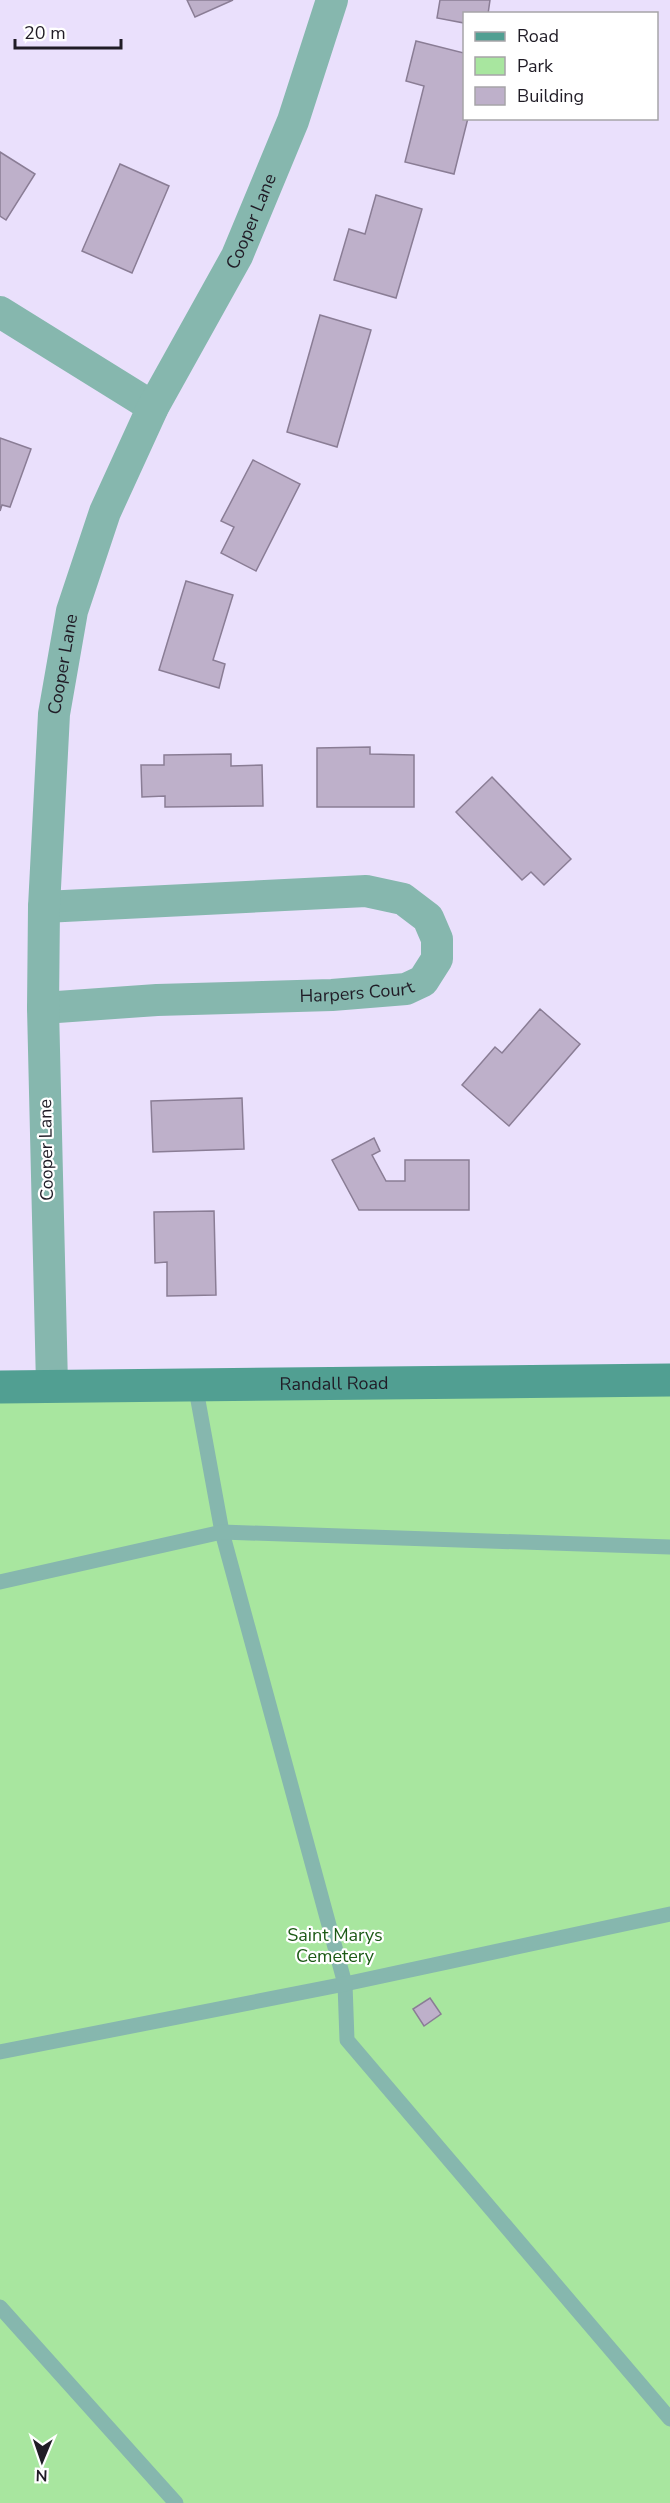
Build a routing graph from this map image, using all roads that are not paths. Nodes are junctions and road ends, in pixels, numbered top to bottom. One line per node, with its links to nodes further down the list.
1 (332, 0): 3 (street, Cooper Lane)
2 (0, 312): 3 (street)
3 (153, 407): 4 (street, Cooper Lane)
4 (44, 907): 5 (street, Cooper Lane); 5 (street, Harpers Court)
5 (43, 1008): 8 (street, Cooper Lane)
6 (670, 1380): 7 (street, Randall Road)
7 (195, 1384): 8 (street, Randall Road); 10 (lane)
8 (52, 1385): 9 (street, Randall Road)
9 (0, 1387)
10 (222, 1532): 11 (lane); 12 (lane); 14 (lane)
11 (670, 1547)
12 (0, 1582)
13 (670, 1914): 14 (lane)
14 (345, 1984): 15 (lane); 17 (lane)
15 (0, 2052)
16 (0, 2307): 18 (lane)
17 (670, 2419)
18 (176, 2503)

